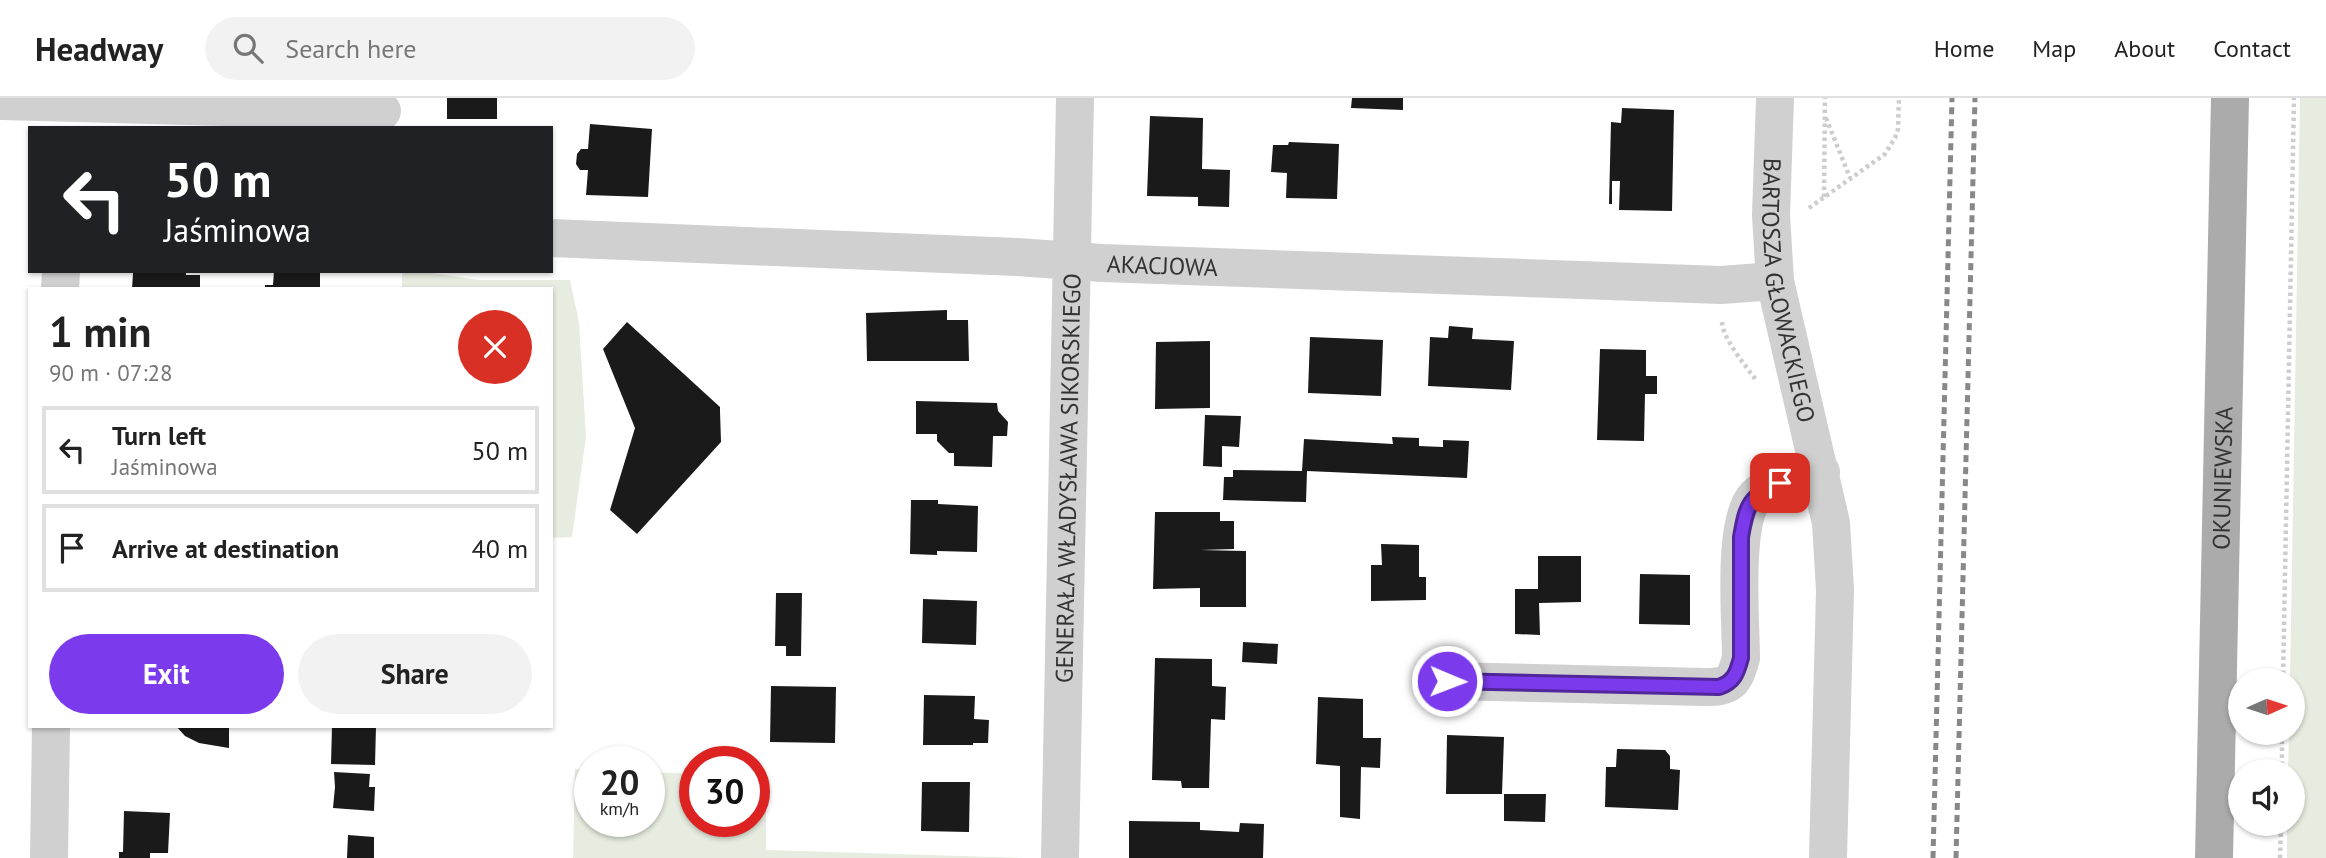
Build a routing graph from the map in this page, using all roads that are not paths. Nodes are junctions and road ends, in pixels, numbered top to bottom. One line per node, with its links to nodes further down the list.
1 (1075, 98): 8 (street, GENERAŁA WŁADYSŁAWA SIKORSKIEGO)
2 (1775, 98): 9 (street, BARTOSZA GŁOWACKIEGO)
3 (2230, 98): 16 (main road, OKUNIEWSKA)
4 (0, 101): 6 (street)
5 (382, 112): 6 (street)
6 (64, 115)
7 (553, 238): 8 (street, AKACJOWA)
8 (1071, 261): 9 (street, AKACJOWA); 14 (street, GENERAŁA WŁADYSŁAWA SIKORSKIEGO)
9 (1775, 281): 10 (street, BARTOSZA GŁOWACKIEGO)
10 (1821, 472): 11 (street); 15 (street, BARTOSZA GŁOWACKIEGO)
11 (1447, 681)
12 (51, 728): 13 (street)
13 (48, 858)
14 (1060, 858)
15 (1828, 858)
16 (2214, 858)

